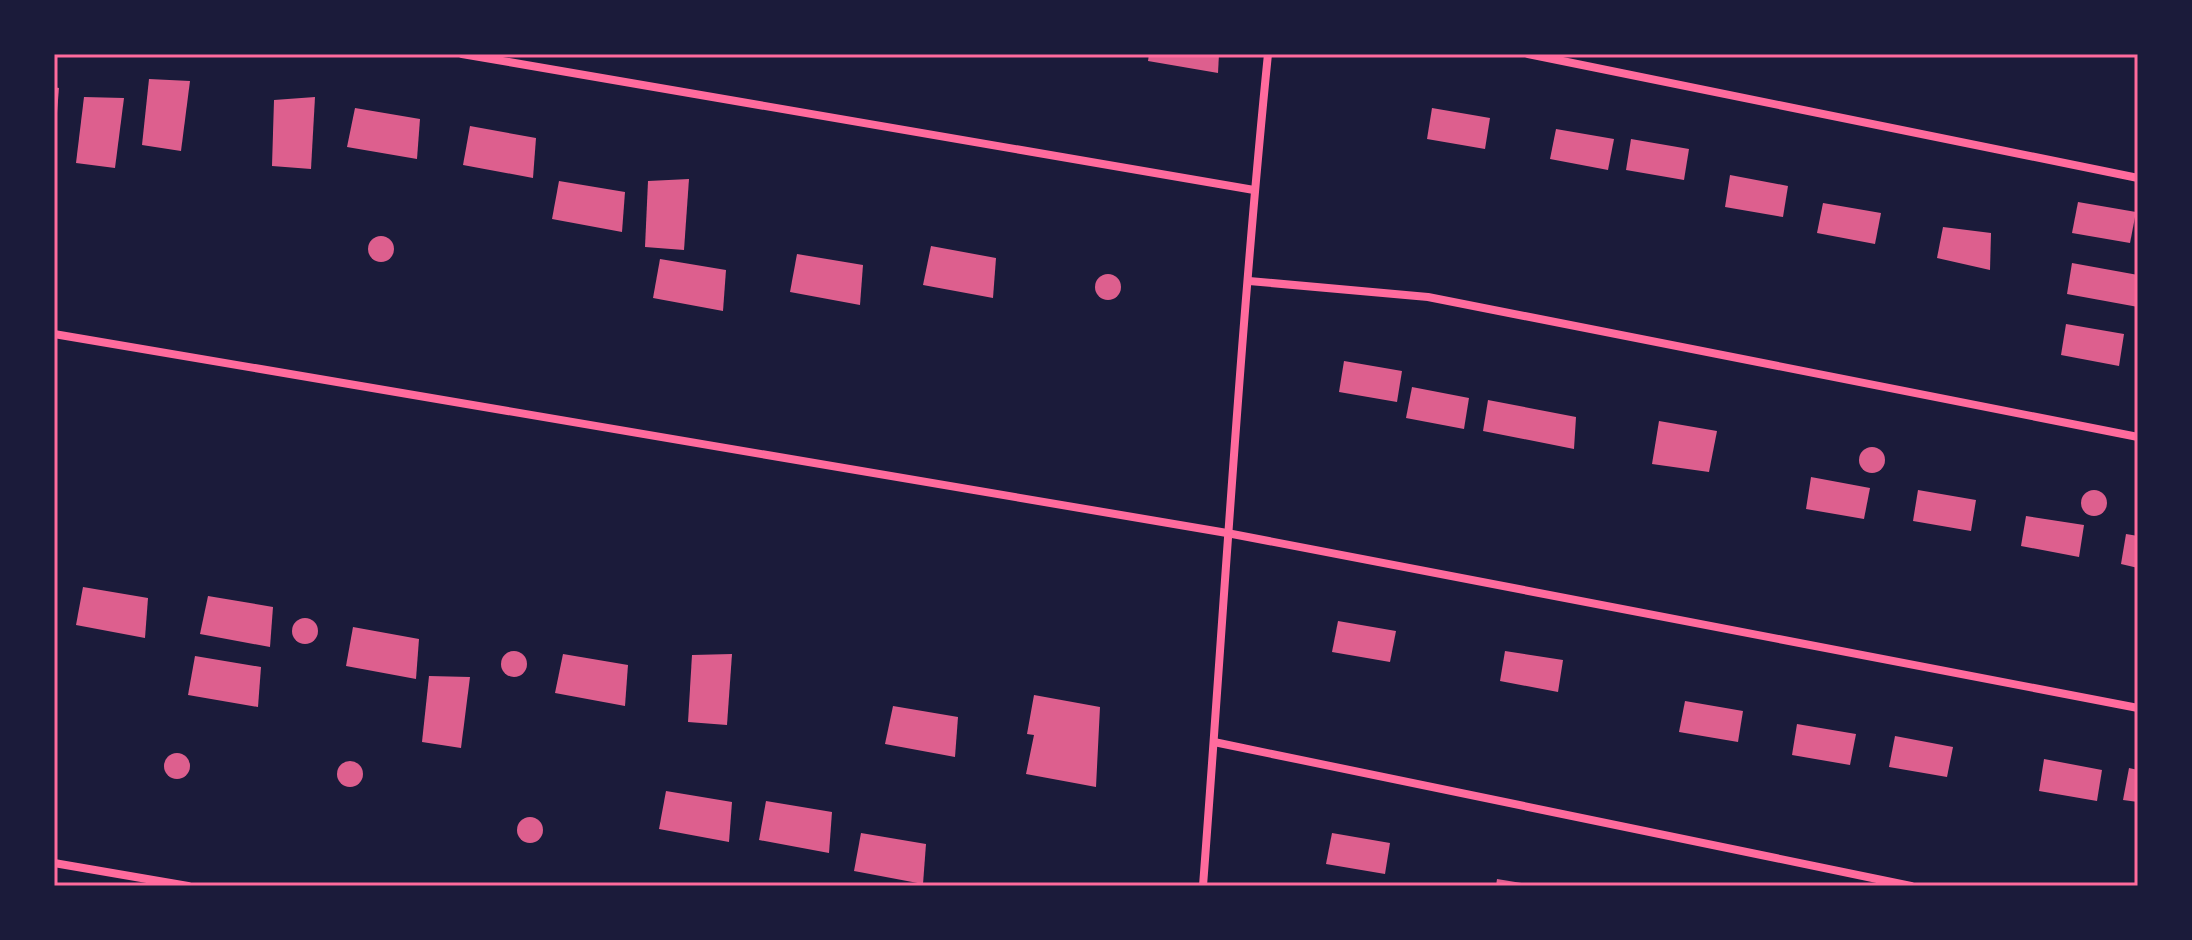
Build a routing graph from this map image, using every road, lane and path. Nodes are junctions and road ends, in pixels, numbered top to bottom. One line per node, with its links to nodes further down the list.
1 (462, 54): 5 (street)
2 (1268, 54): 5 (street)
3 (1528, 54): 4 (street)
4 (2138, 178)
5 (1254, 190): 6 (street)
6 (1249, 281): 8 (street); 9 (street)
7 (54, 334): 9 (street)
8 (2138, 437)
9 (1227, 533): 10 (street); 11 (street)
10 (2138, 708)
11 (1214, 742): 14 (street); 15 (street)
12 (54, 863): 13 (street)
13 (188, 886)
14 (1203, 886)
15 (1911, 886)

